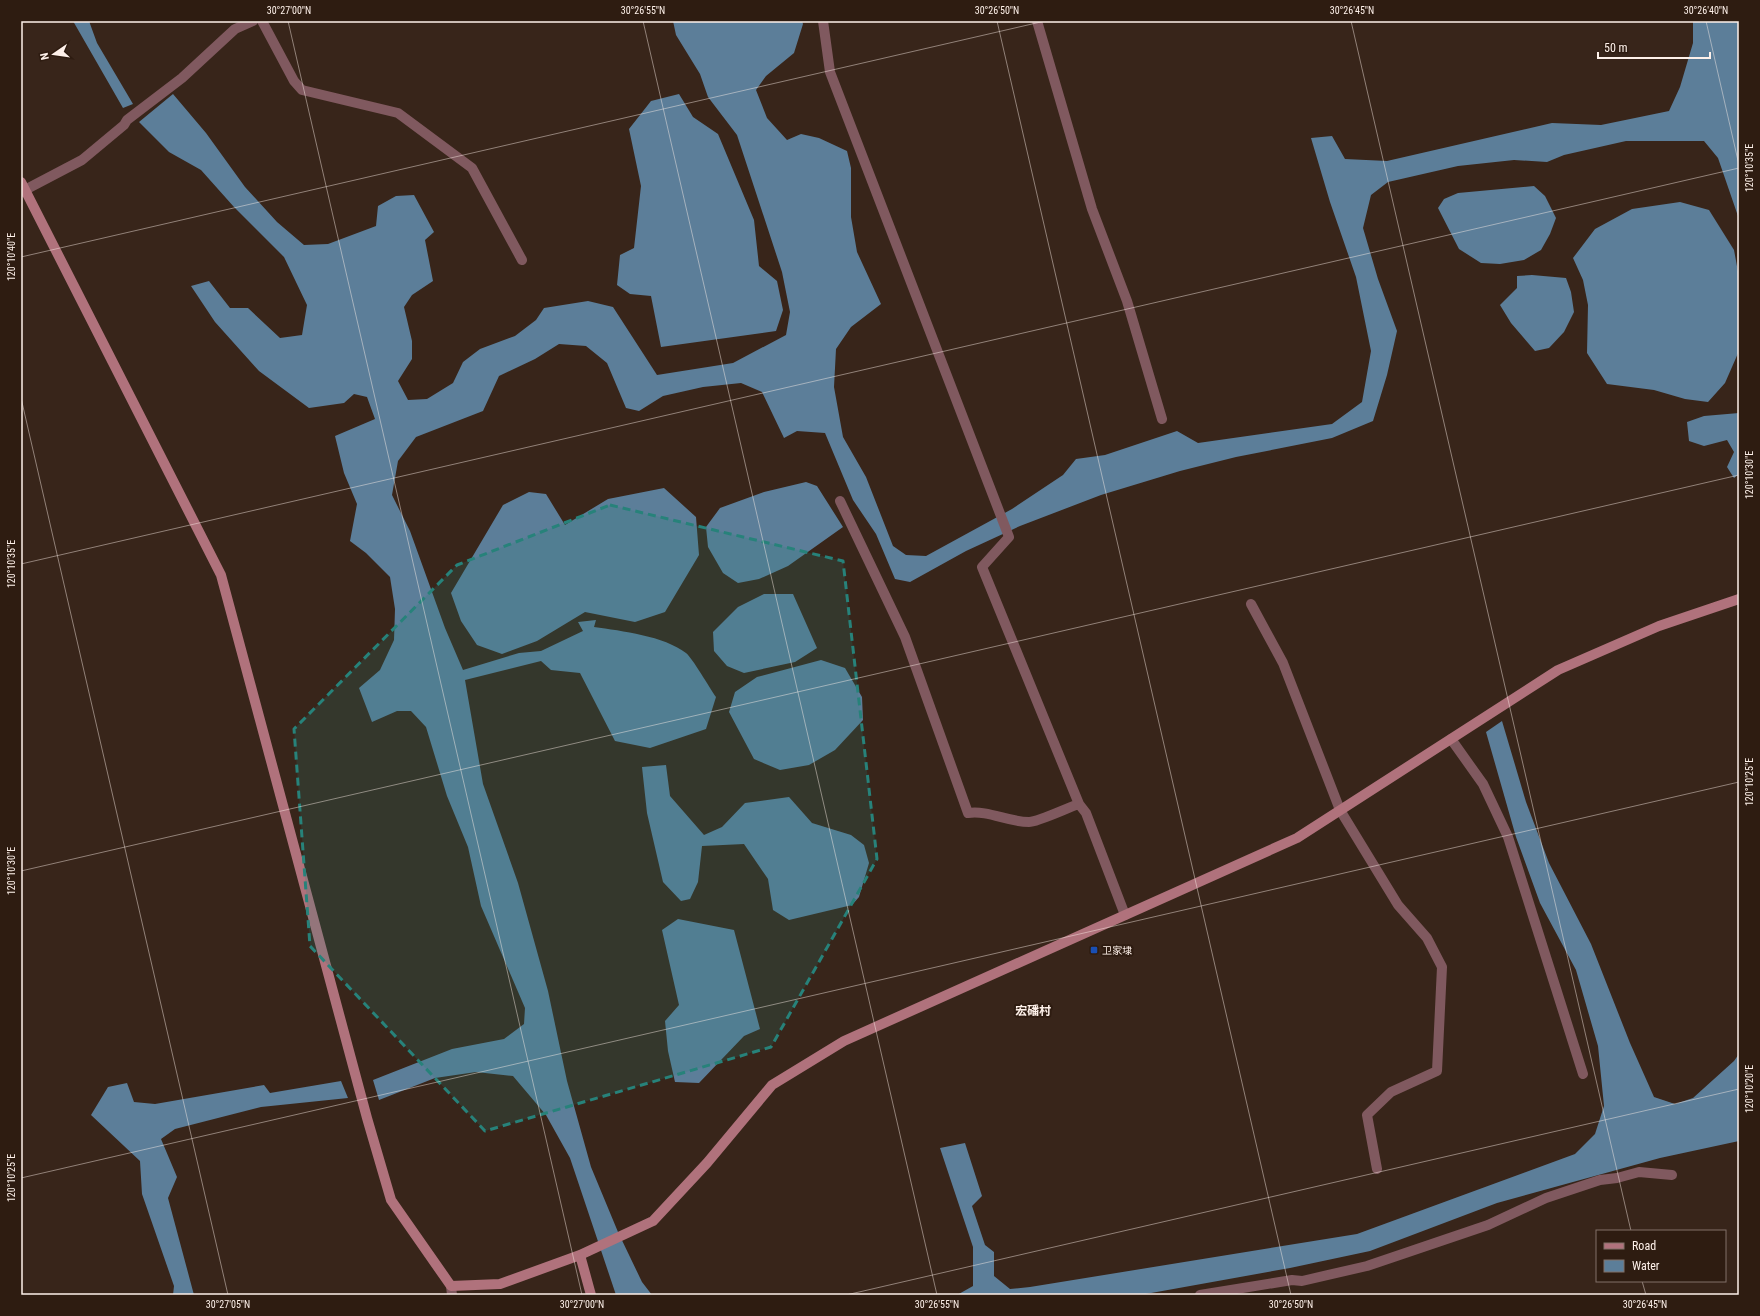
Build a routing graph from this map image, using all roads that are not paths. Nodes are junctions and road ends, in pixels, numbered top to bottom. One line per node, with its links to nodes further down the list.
1 (253, 21): 5 (street)
2 (262, 21): 6 (street)
3 (824, 21): 12 (street)
4 (1036, 21): 7 (street)
5 (22, 188): 19 (street)
6 (522, 260)
7 (1162, 419)
8 (840, 501): 12 (street)
9 (1739, 599): 11 (street)
10 (1251, 604): 13 (street)
11 (1451, 739): 13 (street); 15 (street)
12 (1079, 804): 14 (street)
13 (1340, 810): 14 (street); 16 (street)
14 (1125, 915): 18 (street)
15 (1582, 1074)
16 (1377, 1169)
17 (1672, 1175): 21 (street)
18 (580, 1255): 19 (street); 20 (street)
19 (452, 1290)
20 (591, 1295)
21 (1200, 1295)

